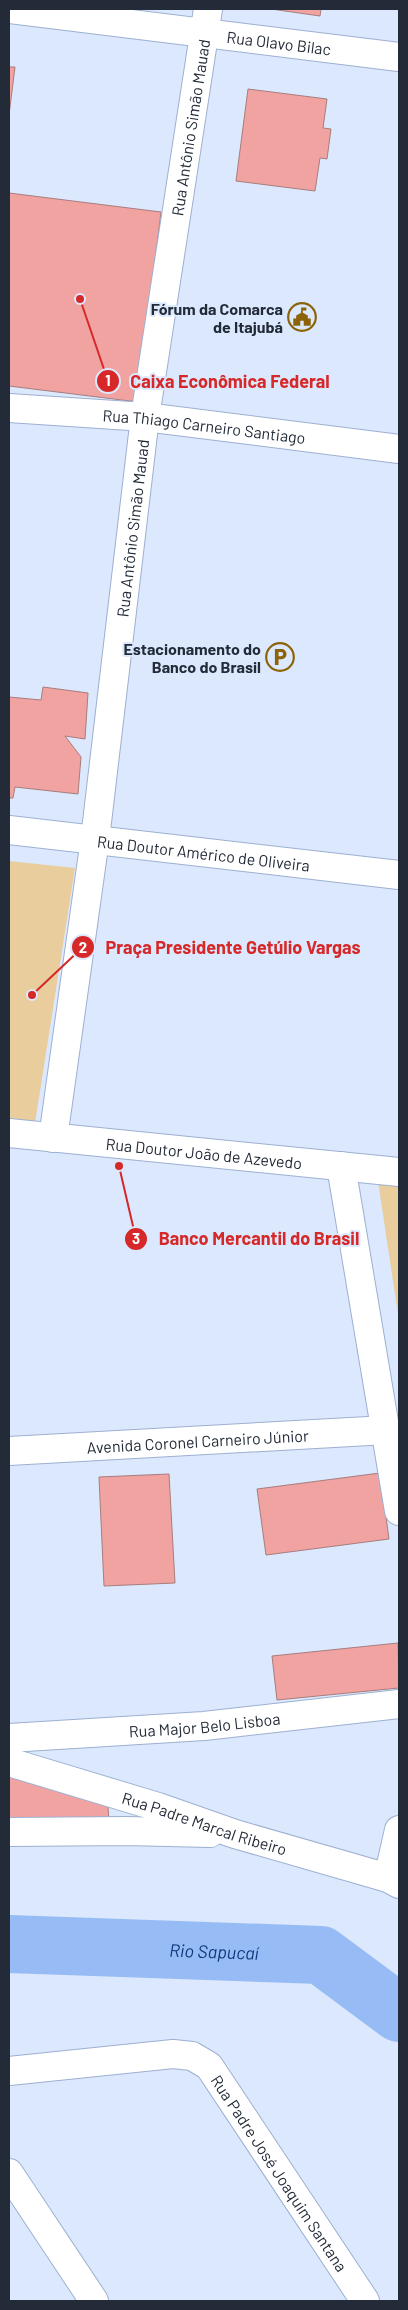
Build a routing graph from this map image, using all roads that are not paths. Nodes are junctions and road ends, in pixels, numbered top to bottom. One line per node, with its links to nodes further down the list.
1 (10, 9): 2 (street, Rua Olavo Bilac)
2 (206, 21): 3 (street, Rua Olavo Bilac); 5 (street, Rua Antônio Simão Mauad)
3 (399, 57)
4 (9, 408): 5 (street, Rua Thiago Carneiro Santiago)
5 (145, 417): 6 (street, Rua Thiago Carneiro Santiago); 8 (street, Rua Antônio Simão Mauad)
6 (399, 450)
7 (9, 830): 8 (street, Rua Doutor Américo de Oliveira)
8 (95, 839): 9 (street, Rua Doutor Américo de Oliveira); 11 (street, Rua Antônio Simão Mauad)
9 (399, 875)
10 (9, 1133): 11 (street, Rua Doutor João de Azevedo)
11 (53, 1138): 12 (street, Rua Doutor João de Azevedo)
12 (341, 1166): 13 (street, Rua Doutor João de Azevedo); 14 (street)
13 (399, 1172)
14 (387, 1430): 15 (street, Avenida Coronel Carneiro Júnior); 16 (street)
15 (9, 1451)
16 (399, 1511)
17 (399, 1704): 18 (street, Rua Major Belo Lisboa)
18 (9, 1738)
19 (9, 1762): 22 (street, Rua Padre Marcal Ribeiro)
20 (399, 1830): 23 (street)
21 (9, 1832): 22 (street)
22 (235, 1834): 23 (street, Rua Padre Marcal Ribeiro)
23 (394, 1881)
24 (9, 2071): 27 (street, Rua Padre José Joaquim Santana)
25 (9, 2173): 26 (street)
26 (94, 2301)
27 (365, 2301)

